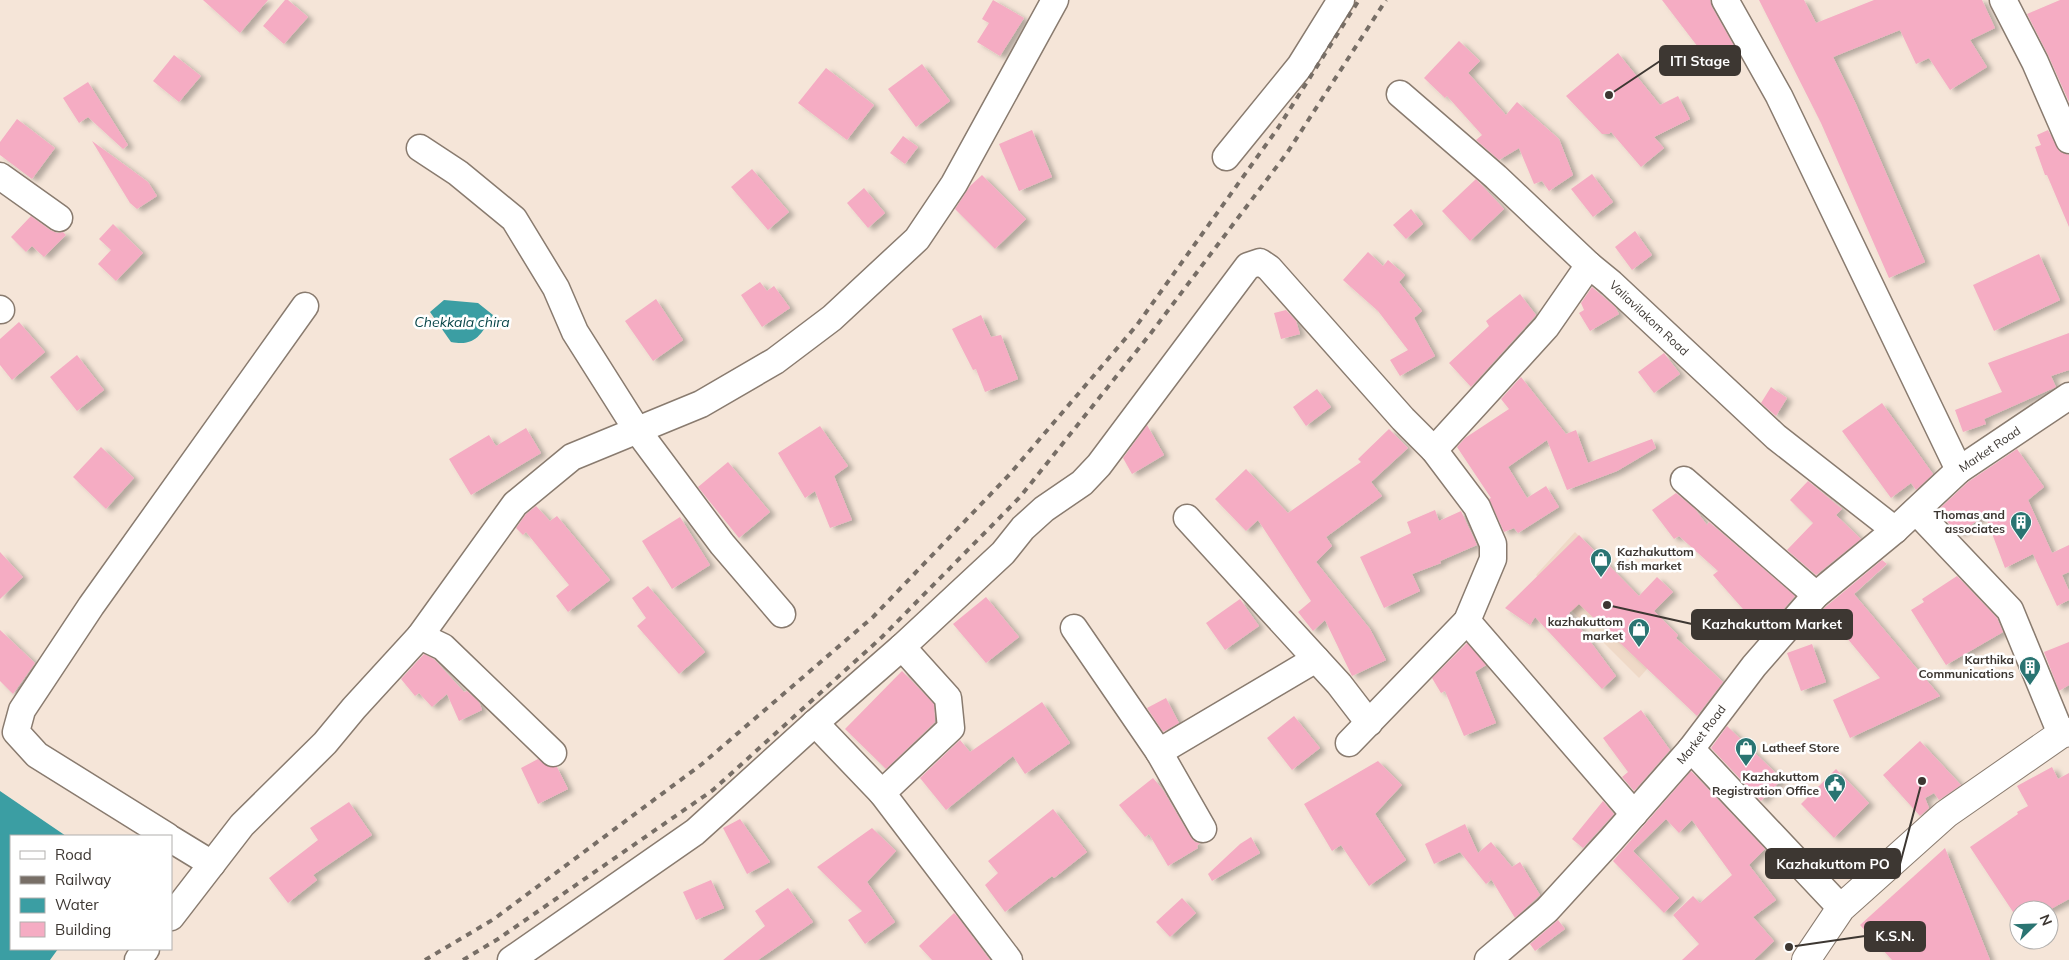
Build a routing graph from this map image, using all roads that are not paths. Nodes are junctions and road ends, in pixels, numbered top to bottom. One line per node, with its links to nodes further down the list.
1 (1055, 0): 14 (street)
2 (1341, 0): 8 (street)
3 (1725, 0): 16 (street)
4 (2003, 0): 6 (street)
5 (1400, 94): 11 (street, Valiavilakom Road)
6 (2069, 140)
7 (420, 148): 14 (street)
8 (1226, 157)
9 (0, 176): 10 (street)
10 (59, 218)
11 (1589, 265): 15 (street); 20 (street, Valiavilakom Road)
12 (305, 306): 38 (street)
13 (2069, 396): 16 (street, Market Road)
14 (637, 430): 22 (street); 25 (street)
15 (1434, 450): 23 (street); 26 (street)
16 (1959, 470): 18 (street, Market Road)
17 (1684, 480): 21 (street)
18 (1916, 511): 20 (street, Market Road); 30 (street)
19 (1187, 518): 27 (street)
20 (1895, 530): 21 (street, Market Road)
21 (1816, 595): 32 (street, Market Road)
22 (782, 614)
23 (1466, 621): 29 (street); 36 (street)
24 (1074, 628): 34 (street)
25 (420, 636): 33 (street); 40 (street)
26 (902, 647): 28 (street); 35 (street)
27 (1316, 659): 29 (street); 34 (street)
28 (815, 723): 35 (street); 44 (street)
29 (1369, 723): 31 (street)
30 (2065, 733): 41 (main road)
31 (1349, 743)
32 (1691, 749): 36 (street, Market Road); 41 (street)
33 (553, 752)
34 (1159, 752): 37 (street)
35 (882, 793): 45 (street)
36 (1634, 814): 46 (street, Market Road)
37 (1203, 828)
38 (165, 835)
39 (172, 840): 40 (street)
40 (212, 864): 42 (street)
41 (1840, 908): 43 (main road)
42 (172, 916)
43 (1808, 959)
44 (511, 960)
45 (1010, 960)
46 (1488, 960)

